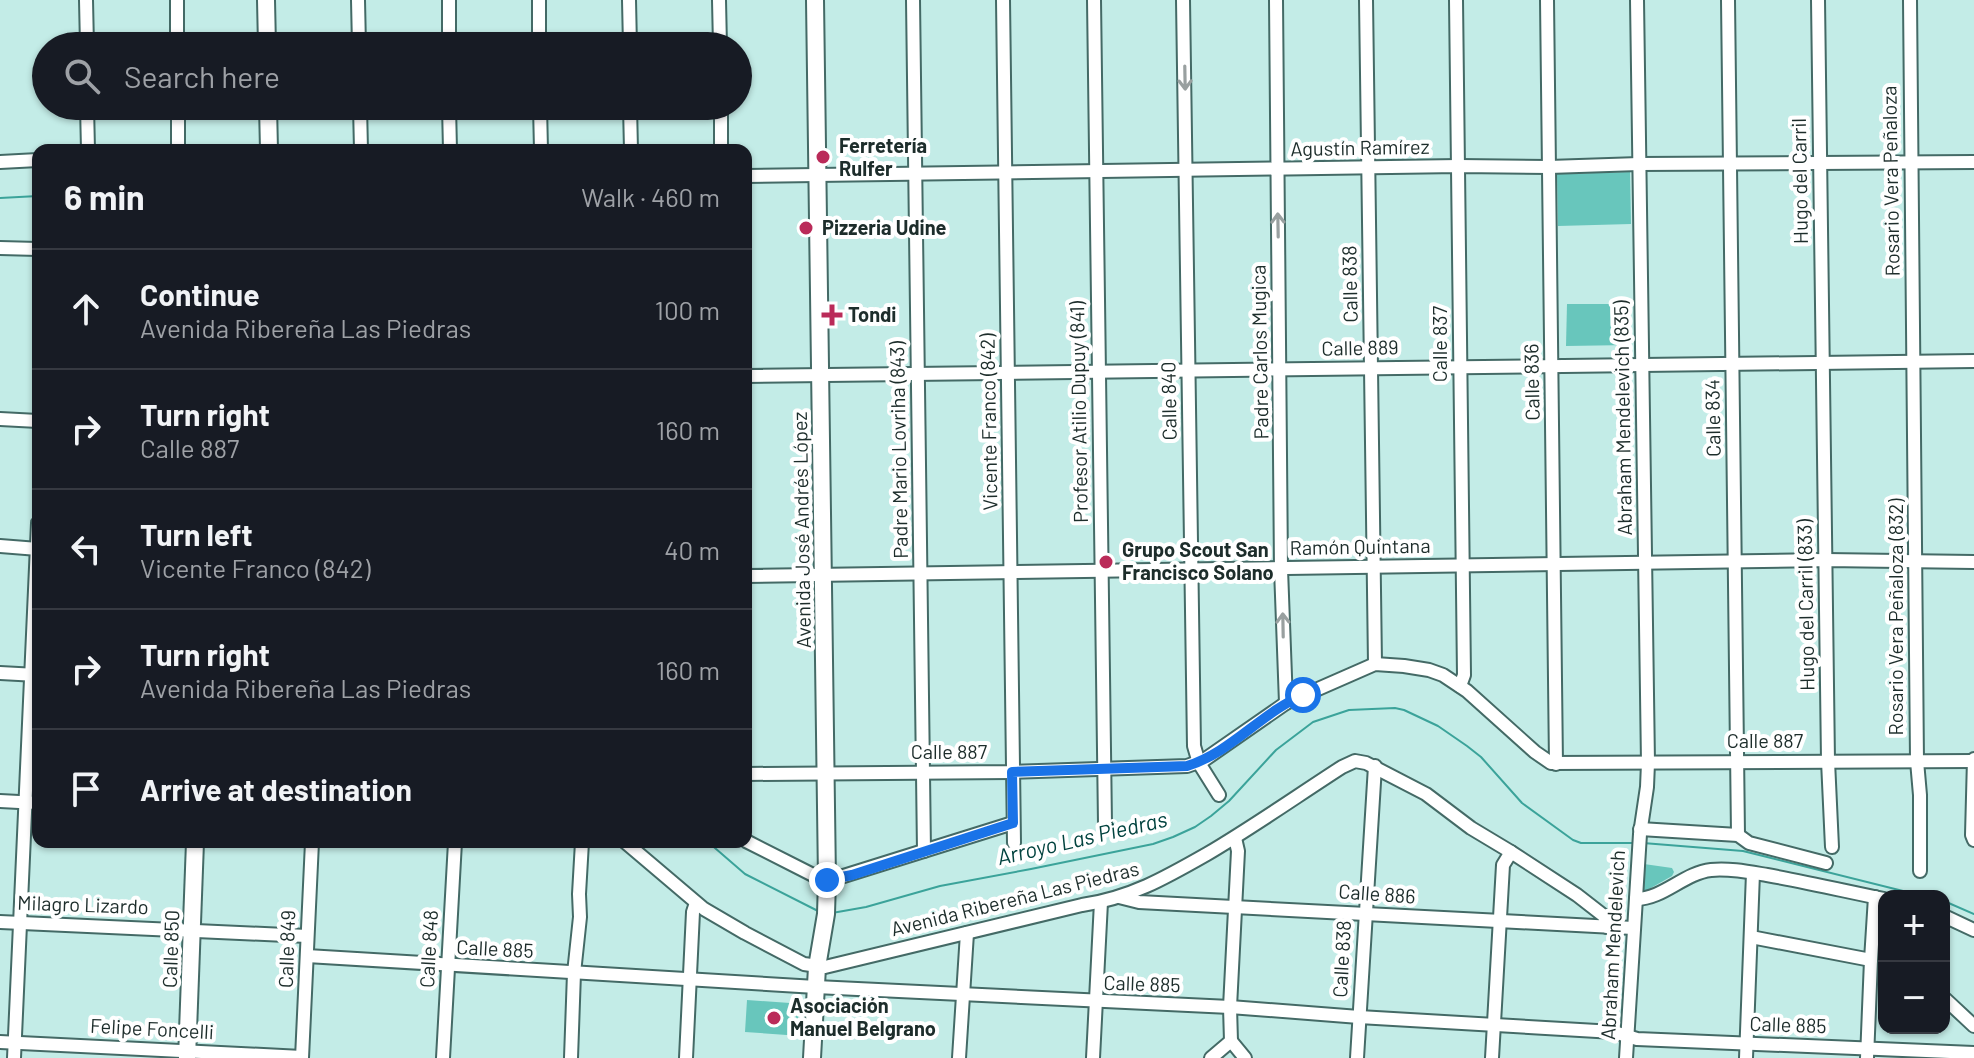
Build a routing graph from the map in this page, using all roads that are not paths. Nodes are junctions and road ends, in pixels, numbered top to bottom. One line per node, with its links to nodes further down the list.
1 (86, 0): 22 (street)
2 (177, 0): 23 (street)
3 (266, 0): 24 (main road)
4 (358, 0): 25 (street)
5 (449, 0): 26 (street)
6 (539, 0): 27 (street)
7 (629, 0): 28 (street)
8 (719, 0): 29 (street)
9 (815, 0): 60 (main road, Avenida José Andrés López)
10 (913, 0): 61 (street, Padre Mario Lovriha (843))
11 (1003, 0): 59 (street, Vicente Franco (842))
12 (1094, 0): 58 (street, Profesor Atilio Dupuy (841))
13 (1183, 0): 57 (street, Calle 840, one-way to 57)
14 (1276, 0): 56 (street, Padre Carlos Mugica)
15 (1366, 0): 55 (street, Calle 838)
16 (1456, 0): 53 (street, Calle 837)
17 (1547, 0): 54 (street, Calle 836)
18 (1637, 0): 51 (street, Abraham Mendelevich (835))
19 (1728, 0): 52 (street, Calle 834)
20 (1818, 0): 49 (street, Hugo del Carril)
21 (1910, 0): 50 (street, Rosario Vera Peñaloza)
22 (87, 32)
23 (177, 32)
24 (267, 32)
25 (359, 32)
26 (449, 32)
27 (539, 32)
28 (630, 32)
29 (720, 32)
30 (87, 120): 38 (street)
31 (178, 120): 39 (street)
32 (268, 120): 40 (main road)
33 (360, 120): 41 (street)
34 (449, 120): 42 (street)
35 (540, 120): 43 (street)
36 (630, 120): 44 (street)
37 (721, 120): 45 (street)
38 (88, 144)
39 (178, 144)
40 (269, 144)
41 (361, 144)
42 (450, 144)
43 (541, 144)
44 (631, 144)
45 (721, 144)
46 (32, 160): 47 (street)
47 (0, 162)
48 (1974, 162): 50 (street, Agustín Ramírez)
49 (1819, 163): 50 (street, Agustín Ramírez); 52 (street, Agustín Ramírez); 66 (street, Hugo del Carril)
50 (1911, 163): 67 (street, Rosario Vera Peñaloza)
51 (1639, 164): 52 (street, Agustín Ramírez); 54 (street, Agustín Ramírez); 69 (street, Abraham Mendelevich (835))
52 (1729, 164): 68 (street, Calle 834)
53 (1459, 166): 54 (street, Agustín Ramírez); 55 (street, Agustín Ramírez); 71 (street, Calle 837)
54 (1549, 167): 70 (street, Calle 836)
55 (1367, 168): 56 (street, Agustín Ramírez); 72 (street, Calle 838)
56 (1278, 169): 57 (street, Agustín Ramírez); 73 (street, Padre Carlos Mugica, one-way to 56)
57 (1187, 171): 58 (street, Agustín Ramírez); 74 (street, Calle 840)
58 (1095, 172): 59 (street, Agustín Ramírez); 75 (street, Profesor Atilio Dupuy (841))
59 (1005, 173): 61 (street, Agustín Ramírez); 77 (street, Vicente Franco (842))
60 (818, 175): 61 (street, Agustín Ramírez); 62 (street, Agustín Ramírez); 79 (main road, Avenida José Andrés López)
61 (917, 175): 76 (street, Padre Mario Lovriha (843))
62 (752, 176)
63 (0, 248): 64 (street)
64 (32, 249)
65 (1974, 361): 67 (street, Calle 889)
66 (1822, 362): 67 (street, Calle 889); 68 (street, Calle 889); 84 (street, Hugo del Carril (833))
67 (1914, 362): 85 (street, Rosario Vera Peñaloza (832))
68 (1732, 363): 69 (street, Calle 889); 87 (street, Calle 834)
69 (1642, 364): 70 (street, Calle 889); 88 (street, Abraham Mendelevich (835))
70 (1551, 365): 71 (street, Calle 889); 90 (street, Calle 836)
71 (1460, 367): 72 (street, Calle 889); 89 (street, Calle 837)
72 (1371, 368): 73 (street, Calle 889); 91 (street, Calle 838)
73 (1280, 369): 74 (street, Calle 889); 92 (street, Padre Carlos Mugica)
74 (1189, 371): 75 (street, Calle 889); 93 (street, Calle 840)
75 (1099, 372): 77 (street, Calle 889); 94 (street, Profesor Atilio Dupuy (841))
76 (917, 373): 77 (street, Calle 889); 79 (street, Calle 889); 95 (street, Padre Mario Lovriha (843))
77 (1009, 373): 96 (street, Vicente Franco (842))
78 (752, 376): 79 (street, Calle 889)
79 (820, 376): 97 (main road, Avenida José Andrés López)
80 (0, 419): 81 (street)
81 (32, 421)
82 (0, 546): 83 (street)
83 (32, 548)
84 (1826, 560): 85 (street, Ramón Quintana); 87 (street, Ramón Quintana); 106 (street, Hugo del Carril (833))
85 (1916, 561): 86 (street, Ramón Quintana); 107 (street, Rosario Vera Peñaloza (832))
86 (1974, 562)
87 (1735, 563): 88 (street, Ramón Quintana); 105 (street, Calle 834)
88 (1646, 564): 90 (street, Ramón Quintana); 109 (street, Abraham Mendelevich (835))
89 (1462, 565): 90 (street, Ramón Quintana); 91 (street, Ramón Quintana); 102 (street, Calle 837)
90 (1554, 565): 110 (street, Calle 836)
91 (1372, 567): 92 (street, Ramón Quintana); 99 (street, Calle 838)
92 (1281, 569): 93 (street, Ramón Quintana); 103 (street, Padre Carlos Mugica, one-way to 92)
93 (1192, 570): 94 (street, Ramón Quintana); 108 (street, Calle 840)
94 (1101, 571): 96 (street, Ramón Quintana); 112 (street, Profesor Atilio Dupuy (841))
95 (921, 572): 96 (street, Ramón Quintana); 97 (street, Ramón Quintana); 116 (street, Padre Mario Lovriha (843))
96 (1010, 572): 114 (street, Vicente Franco (842))
97 (823, 575): 98 (street, Ramón Quintana); 115 (main road, Avenida José Andrés López)
98 (752, 576)
99 (1375, 664): 102 (street); 103 (street)
100 (0, 673): 101 (street)
101 (32, 675)
102 (1460, 686): 110 (street)
103 (1286, 703): 108 (street)
104 (1974, 760): 107 (street, Calle 887); 125 (street)
105 (1738, 761): 106 (street, Calle 887); 109 (street, Calle 887); 124 (street, Calle 834)
106 (1828, 761): 107 (street, Calle 887); 129 (street, Hugo del Carril (833))
107 (1917, 761): 138 (street, Rosario Vera Peñaloza (832))
108 (1199, 763): 112 (street, Calle 887); 118 (street, Calle 840)
109 (1648, 763): 110 (street, Calle 887); 123 (street, Abraham Mendelevich (835))
110 (1556, 764)
111 (1375, 766): 126 (street, Avenida Ribereña Las Piedras); 136 (street); 148 (street, Calle 838)
112 (1103, 769): 114 (street, Calle 887); 122 (street, Profesor Atilio Dupuy (841))
113 (32, 770): 120 (street)
114 (1012, 772): 116 (street, Calle 887); 121 (street, Vicente Franco (842))
115 (825, 773): 116 (street, Calle 887); 117 (street, Calle 887); 140 (main road, Avenida José Andrés López)
116 (922, 773): 135 (street, Padre Mario Lovriha (843))
117 (752, 774)
118 (1219, 795)
119 (0, 801): 120 (street)
120 (31, 803): 152 (street)
121 (1013, 823): 127 (street, Vicente Franco (842)); 135 (street)
122 (1105, 824)
123 (1640, 831): 124 (street); 143 (street, Abraham Mendelevich)
124 (1738, 835): 137 (street)
125 (1973, 837)
126 (1235, 838): 141 (street, Avenida Ribereña Las Piedras); 146 (street)
127 (1014, 843)
128 (752, 844): 140 (street)
129 (1832, 847)
130 (195, 848): 155 (main road, Calle 850)
131 (312, 848): 158 (street, Calle 849)
132 (455, 848): 163 (street, Calle 848)
133 (582, 848): 165 (street)
134 (632, 848): 145 (street)
135 (924, 851): 140 (street)
136 (1511, 852): 151 (street); 153 (street)
137 (1826, 863)
138 (1920, 871)
139 (1753, 873): 142 (street); 143 (street); 159 (street)
140 (827, 880): 161 (main road, Avenida José Andrés López)
141 (1119, 897): 144 (street, Avenida Ribereña Las Piedras); 146 (street, Calle 886)
142 (1878, 898)
143 (1636, 899): 154 (street, Abraham Mendelevich)
144 (1101, 902): 157 (street, Avenida Ribereña Las Piedras); 169 (street)
145 (696, 903): 161 (street); 166 (street)
146 (1236, 906): 148 (street, Calle 886); 171 (street)
147 (1878, 911): 162 (street)
148 (1365, 914): 151 (street, Calle 886); 172 (street, Calle 838)
149 (1950, 919): 156 (street)
150 (0, 922): 152 (street, Milagro Lizardo)
151 (1499, 922): 153 (street, Calle 886); 173 (street)
152 (20, 923): 155 (street, Milagro Lizardo); 178 (street)
153 (1607, 927): 154 (street, Calle 886)
154 (1633, 928): 175 (street, Abraham Mendelevich)
155 (192, 929): 158 (street, Milagro Lizardo); 182 (main road, Calle 850)
156 (1974, 930)
157 (967, 933): 161 (street, Avenida Ribereña Las Piedras); 168 (street)
158 (307, 936): 160 (street, Calle 849)
159 (1751, 937): 162 (street); 179 (street)
160 (307, 956): 163 (street, Calle 885); 183 (street, Calle 849)
161 (818, 962): 167 (main road, Avenida José Andrés López)
162 (1870, 964): 164 (street); 180 (street)
163 (448, 966): 165 (street, Calle 885); 185 (street, Calle 848)
164 (1878, 967)
165 (574, 973): 166 (street, Calle 885); 186 (street)
166 (690, 980): 167 (street, Calle 885); 187 (street)
167 (816, 987): 168 (street, Calle 885); 188 (main road, Avenida José Andrés López)
168 (962, 995): 169 (street, Calle 885); 189 (street)
169 (1097, 1002): 171 (street, Calle 885); 190 (street)
170 (1950, 1004): 174 (street)
171 (1230, 1007): 172 (street, Calle 885); 176 (street)
172 (1359, 1017): 173 (street, Calle 885); 193 (street, Calle 838)
173 (1494, 1024): 175 (street, Calle 885); 194 (street)
174 (1974, 1026)
175 (1627, 1035): 179 (street, Calle 885); 195 (street, Abraham Mendelevich)
176 (1231, 1041): 191 (street); 192 (street)
177 (0, 1042): 178 (street, Felipe Foncelli)
178 (15, 1043): 182 (street, Felipe Foncelli); 184 (street)
179 (1747, 1044): 180 (street, Calle 885); 196 (street)
180 (1867, 1053): 181 (street, Calle 885)
181 (1974, 1053)
182 (187, 1054): 183 (street, Felipe Foncelli)
183 (302, 1057)
184 (14, 1058)
185 (443, 1058)
186 (571, 1058)
187 (686, 1058)
188 (812, 1058)
189 (959, 1058)
190 (1093, 1058)
191 (1211, 1058)
192 (1245, 1058)
193 (1357, 1058)
194 (1492, 1058)
195 (1626, 1058)
196 (1746, 1058)

